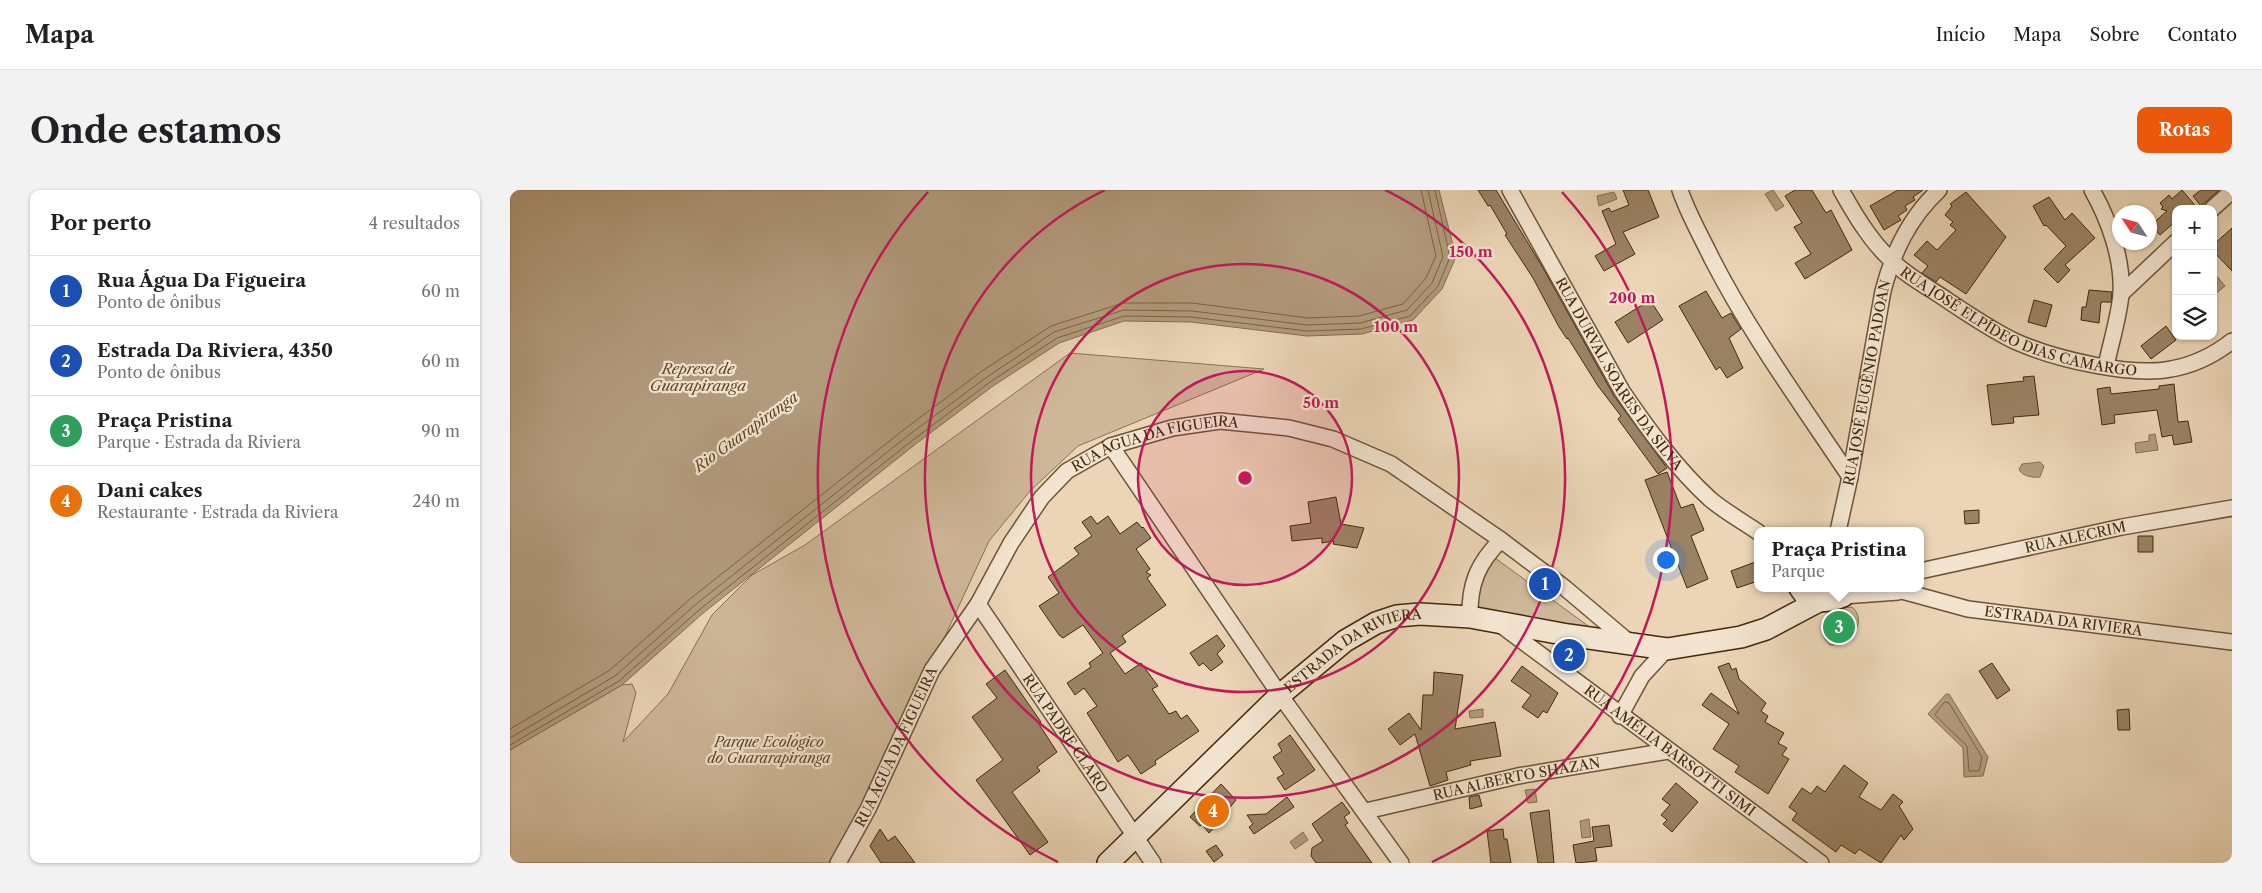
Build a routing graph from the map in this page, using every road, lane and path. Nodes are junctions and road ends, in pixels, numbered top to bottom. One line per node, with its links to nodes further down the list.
1 (1510, 190): 17 (street, RUA DURVAL SOARES DA SILVA)
2 (1680, 190): 14 (street)
3 (1841, 190): 9 (street, RUA JOSÉ ELPÍDEO DIAS CAMARGO)
4 (1938, 190): 9 (street, RUA JOSÉ EUGÊNIO PADOAN)
5 (2092, 190): 10 (street)
6 (2232, 191): 7 (street)
7 (2216, 205)
8 (2172, 246): 10 (street)
9 (1890, 260): 12 (street, RUA JOSÉ ELPÍDEO DIAS CAMARGO); 14 (street, RUA JOSÉ EUGÊNIO PADOAN)
10 (2121, 294): 12 (street)
11 (2232, 341): 12 (street, RUA JOSÉ ELPÍDEO DIAS CAMARGO)
12 (2106, 366)
13 (1111, 446): 18 (street, RUA ÁGUA DA FIGUEIRA); 23 (street, RUA ÁGUA DA FIGUEIRA); 29 (street)
14 (1850, 477): 16 (street, RUA JOSÉ EUGÊNIO PADOAN)
15 (2232, 508): 19 (street, RUA ALECRIM)
16 (1839, 527)
17 (1754, 529)
18 (1501, 540): 24 (street); 27 (street, RUA ÁGUA DA FIGUEIRA)
19 (1924, 570)
20 (1844, 592): 22 (street, ESTRADA DA RIVIERA)
21 (1902, 592): 26 (street, ESTRADA DA RIVIERA)
22 (1806, 594): 28 (street, ESTRADA DA RIVIERA)
23 (978, 604): 33 (street, RUA PADRE CLARO); 34 (street, RUA ÁGUA DA FIGUEIRA)
24 (1470, 617): 25 (street, ESTRADA DA RIVIERA); 29 (street, ESTRADA DA RIVIERA)
25 (1495, 621): 27 (street, ESTRADA DA RIVIERA); 30 (street, RUA AMÉLIA BARSOTTI SIMI)
26 (2232, 642)
27 (1633, 646): 28 (street, ESTRADA DA RIVIERA)
28 (1667, 649): 30 (street)
29 (1280, 695): 32 (street); 33 (street, ESTRADA DA RIVIERA)
30 (1620, 716): 31 (street, RUA AMÉLIA BARSOTTI SIMI)
31 (1668, 751): 32 (street, RUA ALBERTO SHAZAN); 38 (street, RUA AMÉLIA BARSOTTI SIMI)
32 (1366, 811): 37 (street)
33 (1134, 836): 35 (street, ESTRADA DA RIVIERA); 36 (street, RUA PADRE CLARO)
34 (838, 863)
35 (1108, 863)
36 (1153, 863)
37 (1402, 863)
38 (1821, 863)

